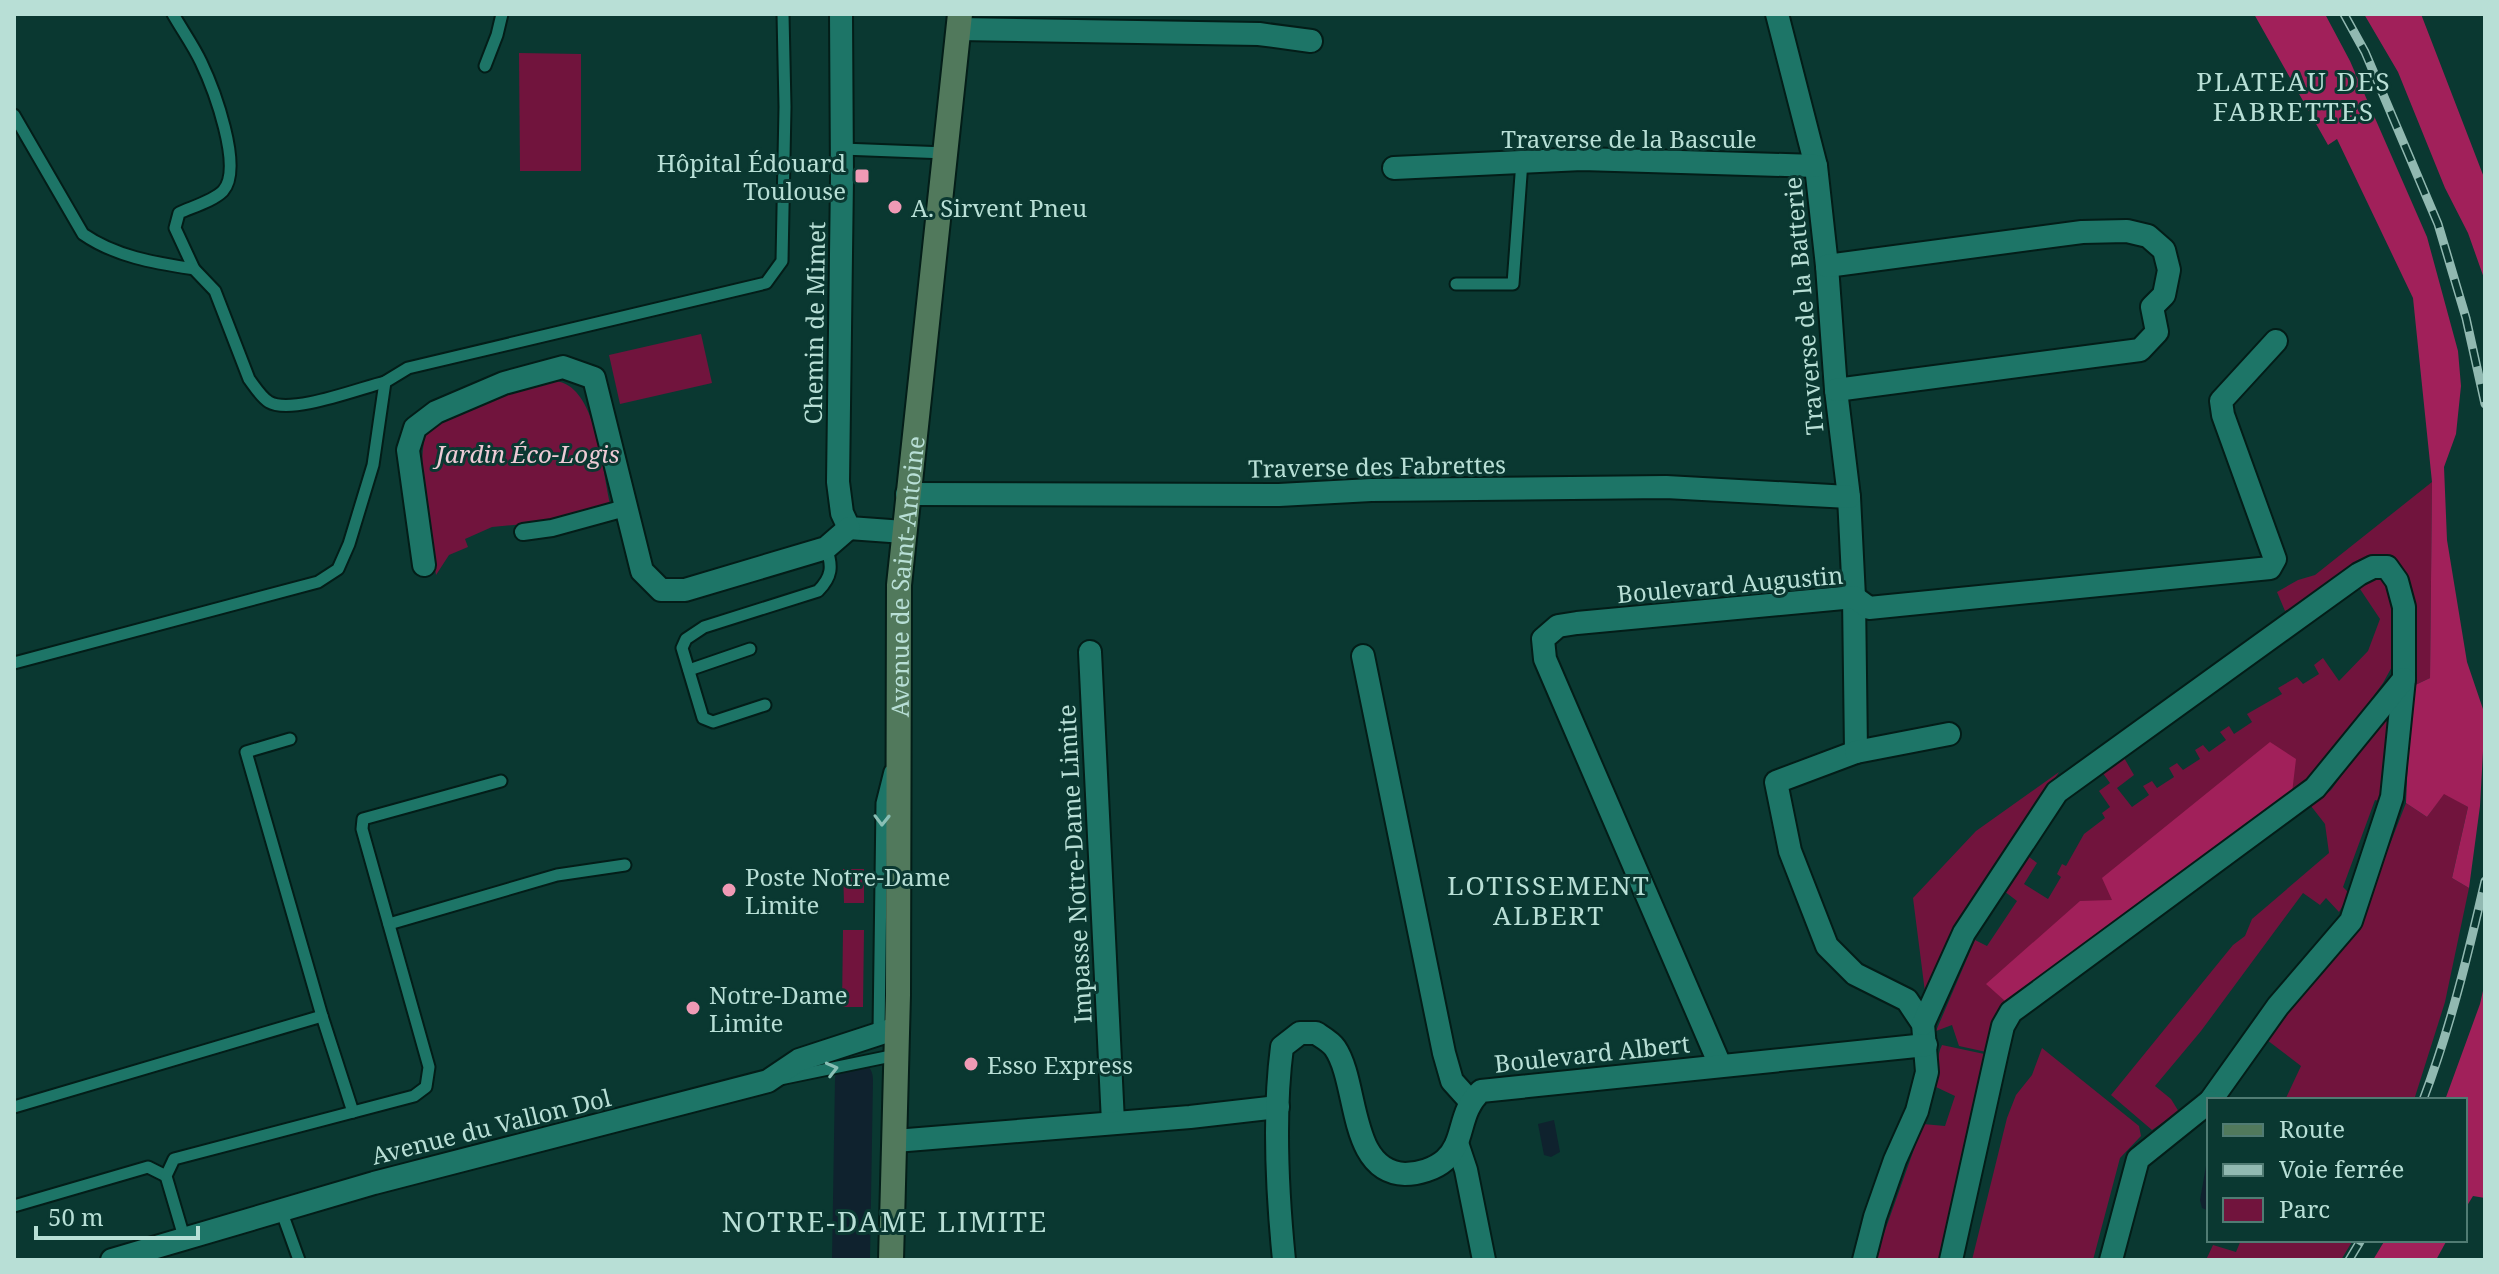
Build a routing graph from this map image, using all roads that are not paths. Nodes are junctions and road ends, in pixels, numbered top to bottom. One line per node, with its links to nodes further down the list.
1 (173, 14): 16 (lane)
2 (502, 14): 8 (lane)
3 (783, 14): 19 (lane)
4 (841, 14): 10 (street, Chemin de Mimet)
5 (1777, 14): 13 (street, Traverse de la Batterie)
6 (959, 22): 7 (street); 11 (main road, Avenue de Saint-Antoine)
7 (1311, 41)
8 (485, 66)
9 (14, 115): 16 (lane)
10 (842, 149): 11 (lane); 24 (street, Chemin de Mimet)
11 (946, 153): 21 (main road, Avenue de Saint-Antoine)
12 (1522, 161): 13 (street, Traverse de la Bascule); 14 (street, Traverse de la Bascule); 17 (lane)
13 (1816, 166): 15 (street, Traverse de la Batterie)
14 (1394, 168)
15 (1827, 266): 20 (street, Traverse de la Batterie); 20 (street)
16 (194, 269): 19 (lane)
17 (1456, 284)
18 (2276, 341): 29 (street, Boulevard Augustin)
19 (385, 382): 33 (lane)
20 (1836, 390): 22 (street, Traverse de la Batterie)
21 (907, 494): 22 (street, Traverse des Fabrettes); 26 (main road, Avenue de Saint-Antoine)
22 (1849, 497): 29 (street, Traverse de la Batterie)
23 (625, 508): 25 (street); 27 (street); 28 (street)
24 (849, 528): 26 (street); 27 (street)
25 (523, 532)
26 (904, 532): 44 (main road, Avenue de Saint-Antoine)
27 (826, 548): 34 (lane)
28 (424, 565)
29 (1854, 597): 39 (street, Traverse de la Batterie); 47 (street, Boulevard Augustin)
30 (750, 649): 34 (lane)
31 (1090, 652): 55 (street, Impasse Notre-Dame Limite)
32 (1363, 656): 50 (street)
33 (14, 663)
34 (689, 670): 36 (lane)
35 (2404, 679): 45 (street); 49 (street); 68 (street)
36 (765, 705)
37 (1949, 734): 39 (street)
38 (290, 739): 43 (lane)
39 (1856, 752): 45 (street)
40 (501, 781): 42 (lane)
41 (625, 865): 42 (lane)
42 (389, 924): 54 (lane)
43 (322, 1016): 52 (lane); 54 (lane)
44 (888, 1030): 46 (main road, Avenue de Saint-Antoine); 48 (street, Avenue du Vallon Dol)
45 (1924, 1034): 47 (street, Boulevard Albert); 67 (street)
46 (897, 1055): 48 (lane, one-way to 46); 56 (main road, Avenue de Saint-Antoine)
47 (1720, 1065): 50 (street, Boulevard Albert)
48 (768, 1081): 60 (street, Avenue du Vallon Dol)
49 (2212, 1098)
50 (1470, 1101): 57 (street, Boulevard Albert)
51 (2207, 1103): 69 (street)
52 (14, 1107)
53 (1278, 1107): 55 (street); 57 (street); 65 (street)
54 (353, 1112): 58 (lane)
55 (1113, 1122): 56 (street)
56 (895, 1141): 64 (main road, Avenue de Saint-Antoine)
57 (1457, 1143): 66 (street)
58 (166, 1176): 59 (lane); 61 (lane)
59 (14, 1206)
60 (281, 1210): 61 (street, Avenue du Vallon Dol); 63 (lane)
61 (184, 1237): 62 (street, Avenue du Vallon Dol)
62 (112, 1260)
63 (299, 1260)
64 (891, 1260)
65 (1284, 1260)
66 (1484, 1260)
67 (1864, 1260)
68 (1951, 1260)
69 (2111, 1260)

